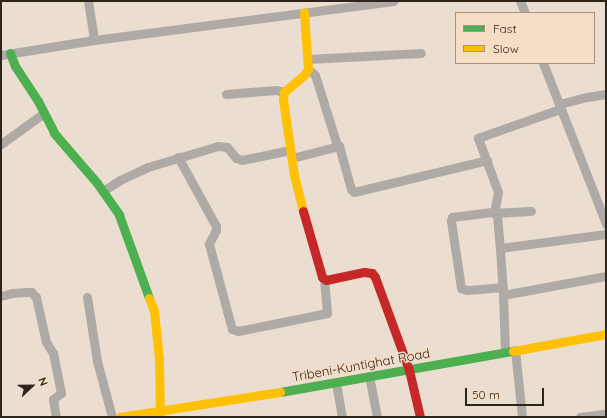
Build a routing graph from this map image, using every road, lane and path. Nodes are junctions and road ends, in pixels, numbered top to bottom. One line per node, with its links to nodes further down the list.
1 (88, 1): 6 (street)
2 (393, 1): 4 (street)
3 (520, 1): 5 (street)
4 (304, 12): 6 (street); 9 (street)
5 (525, 12)
6 (94, 40): 8 (street)
7 (421, 53): 9 (street)
8 (5, 54): 16 (street)
9 (308, 59): 11 (street)
10 (543, 64): 15 (street)
11 (308, 69): 12 (street); 18 (street)
12 (284, 92): 13 (street); 19 (street)
13 (226, 94)
14 (606, 94): 15 (street)
15 (560, 106): 21 (street); 25 (street)
16 (44, 113): 17 (street); 22 (street)
17 (1, 144)
18 (337, 145): 19 (street); 21 (street)
19 (291, 154): 20 (street); 29 (street)
20 (178, 157): 22 (street); 29 (street)
21 (487, 160): 24 (street)
22 (103, 191): 39 (street)
23 (531, 211): 24 (street)
24 (494, 213): 27 (street); 30 (street)
25 (606, 224)
26 (606, 234): 27 (street)
27 (500, 248): 30 (street)
28 (606, 276): 30 (street)
29 (324, 279): 36 (street)
30 (503, 291): 35 (street)
31 (1, 296): 41 (street)
32 (87, 297): 42 (street)
33 (606, 334): 34 (street, Tribeni-Kuntighat Road)
34 (515, 350): 35 (street, Tribeni-Kuntighat Road); 47 (street)
35 (505, 352): 36 (street, Tribeni-Kuntighat Road)
36 (409, 370): 37 (street, Tribeni-Kuntighat Road); 46 (street)
37 (369, 376): 38 (street, Tribeni-Kuntighat Road); 45 (street)
38 (336, 382): 39 (street, Tribeni-Kuntighat Road); 44 (street)
39 (160, 414): 43 (street, Tribeni-Kuntighat Road)
40 (606, 414): 48 (street)
41 (56, 417)
42 (112, 417)
43 (120, 417)
44 (342, 417)
45 (377, 417)
46 (420, 417)
47 (522, 417)
48 (582, 417)

